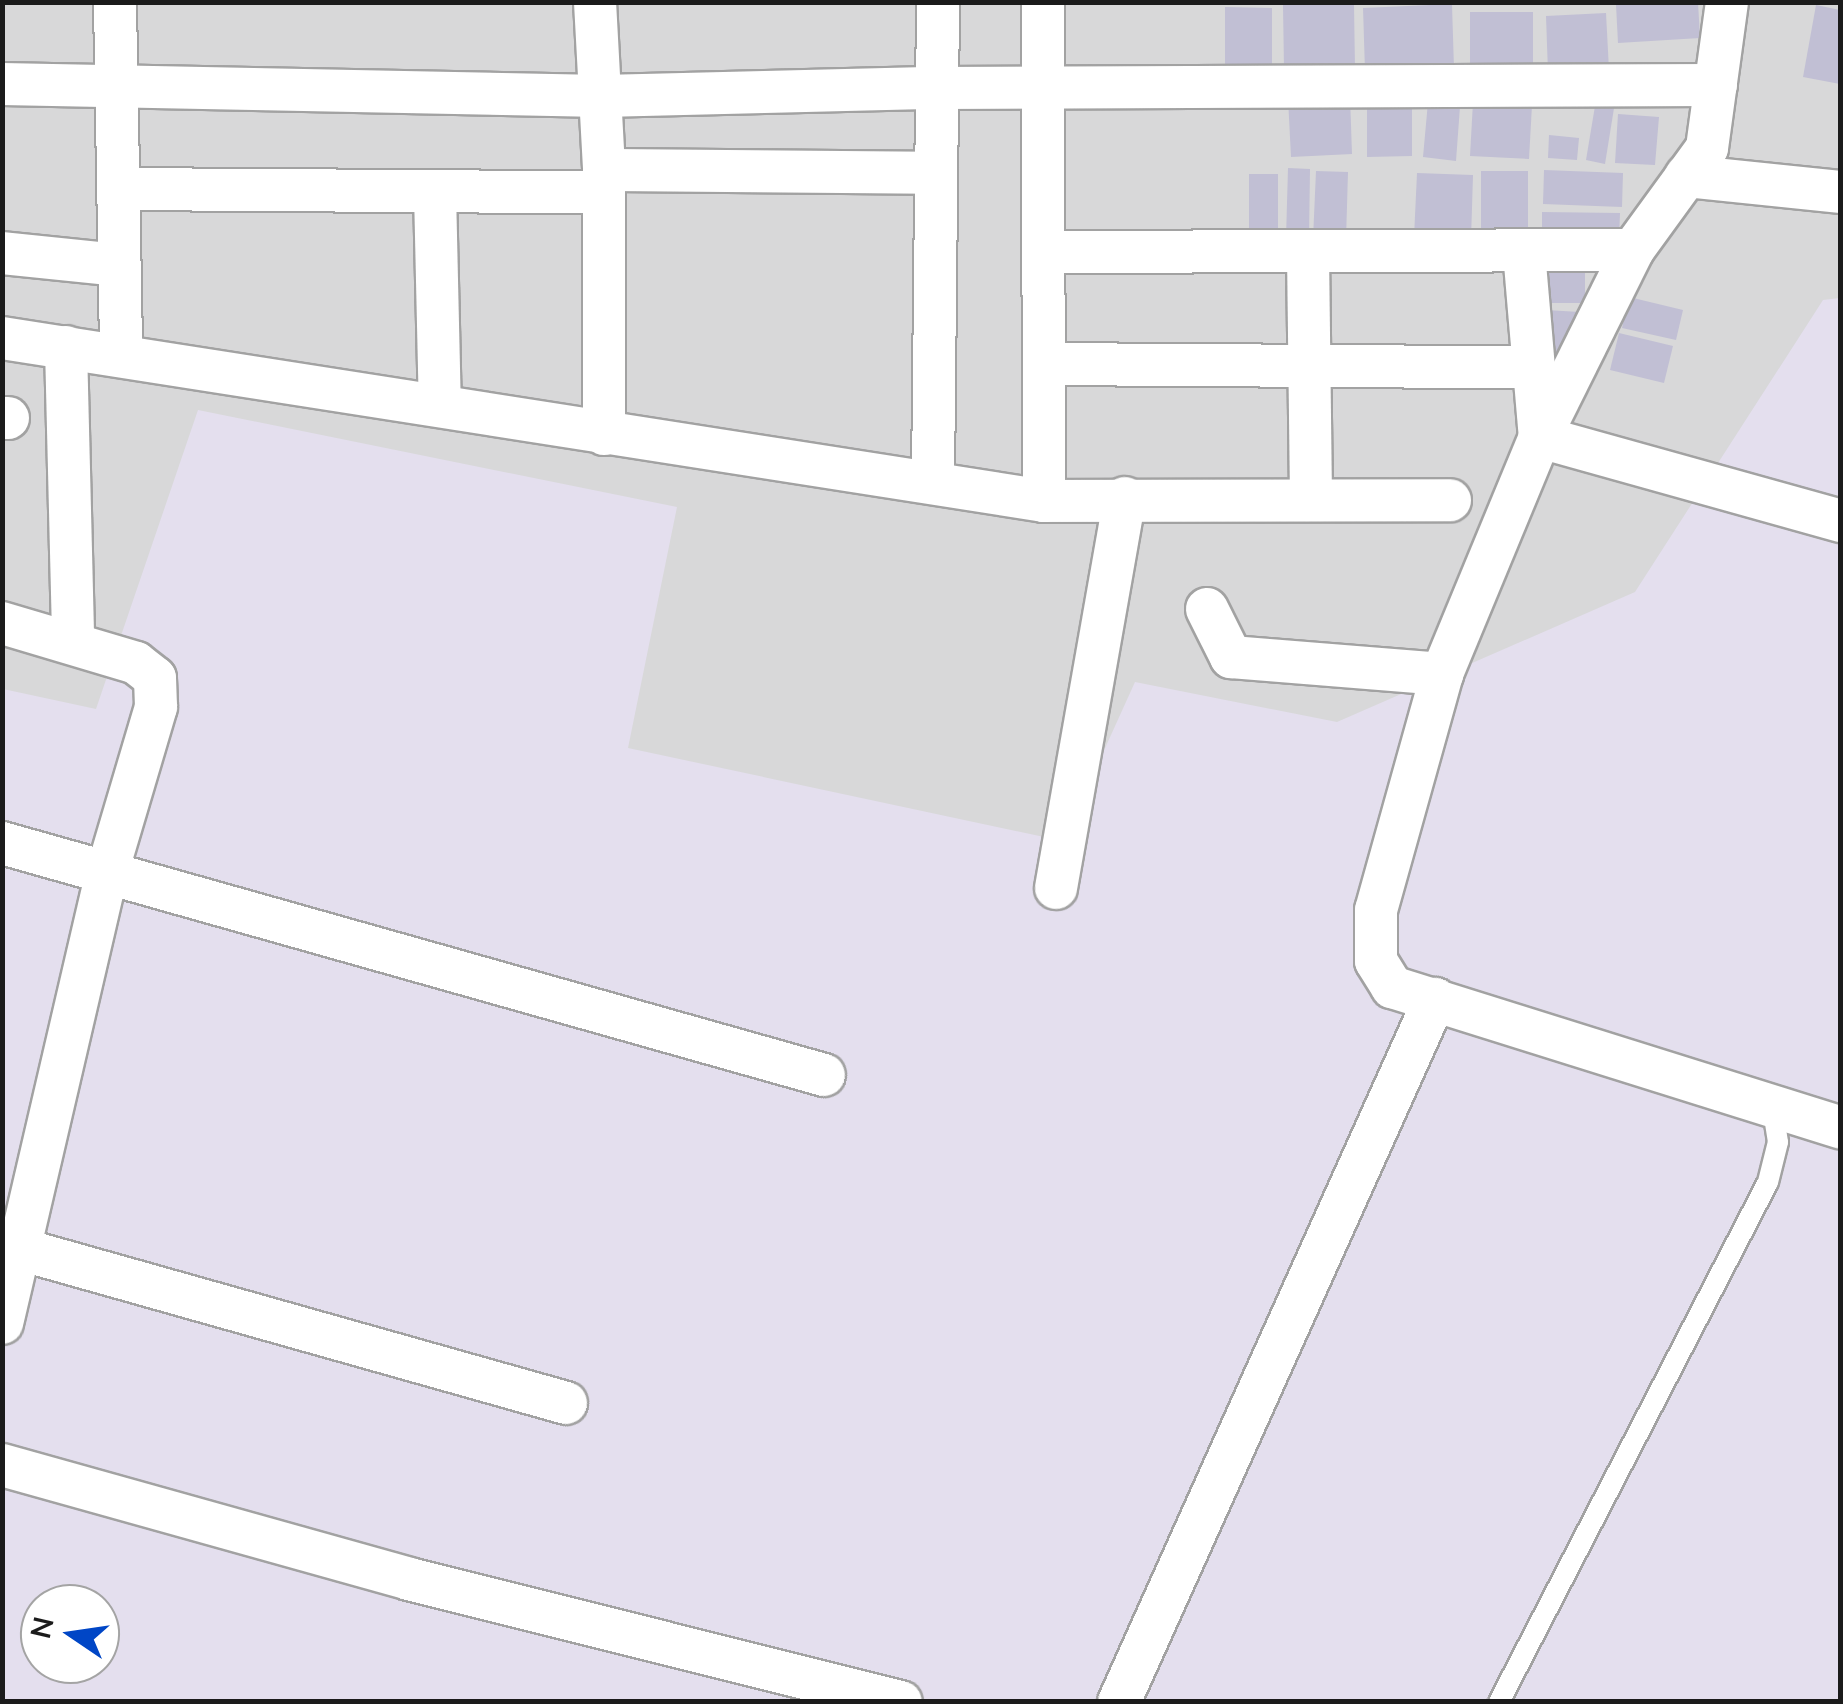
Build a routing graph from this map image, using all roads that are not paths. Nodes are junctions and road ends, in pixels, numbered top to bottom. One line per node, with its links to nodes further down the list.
1 (115, 2): 7 (street)
2 (595, 2): 11 (street)
3 (938, 2): 9 (street)
4 (1043, 2): 10 (street)
5 (1727, 2): 8 (street)
6 (2, 84): 7 (street)
7 (118, 86): 11 (street); 15 (street)
8 (1716, 86): 10 (street); 13 (street)
9 (937, 88): 10 (street); 11 (street); 12 (street)
10 (1044, 88): 19 (street)
11 (602, 96): 14 (street)
12 (936, 173): 14 (street); 33 (street)
13 (1686, 176): 17 (street); 18 (street)
14 (604, 181): 16 (street); 31 (street)
15 (119, 189): 16 (street); 23 (street)
16 (435, 192): 30 (street)
17 (1840, 192)
18 (1632, 250): 21 (street); 32 (street)
19 (1044, 252): 20 (street); 27 (street)
20 (1308, 252): 21 (street); 29 (street)
21 (1524, 252): 28 (street)
22 (2, 254): 23 (street)
23 (118, 265): 26 (street)
24 (2, 338): 25 (street)
25 (66, 347): 26 (street); 41 (street)
26 (121, 355): 30 (street)
27 (1044, 364): 29 (street); 37 (street)
28 (1534, 367): 29 (street); 32 (street)
29 (1310, 368): 35 (street)
30 (440, 406): 31 (street)
31 (604, 434): 33 (street)
32 (1540, 437): 38 (street); 42 (street)
33 (932, 481): 37 (street)
34 (1124, 498): 35 (street); 37 (street); 45 (street)
35 (1310, 500): 36 (street)
36 (1450, 500)
37 (1044, 501)
38 (1840, 521)
39 (1207, 608): 42 (street)
40 (2, 623): 41 (street)
41 (74, 641): 44 (street)
42 (1442, 674): 46 (street)
43 (2, 844): 44 (street)
44 (107, 872): 47 (street); 50 (street)
45 (1056, 888)
46 (1435, 1000): 48 (street); 55 (street)
47 (824, 1075)
48 (1772, 1104): 49 (street); 56 (lane)
49 (1840, 1127)
50 (12, 1247): 51 (street); 52 (street)
51 (2, 1323)
52 (566, 1403)
53 (2, 1465): 54 (street)
54 (901, 1702)
55 (1119, 1702)
56 (1498, 1702)

